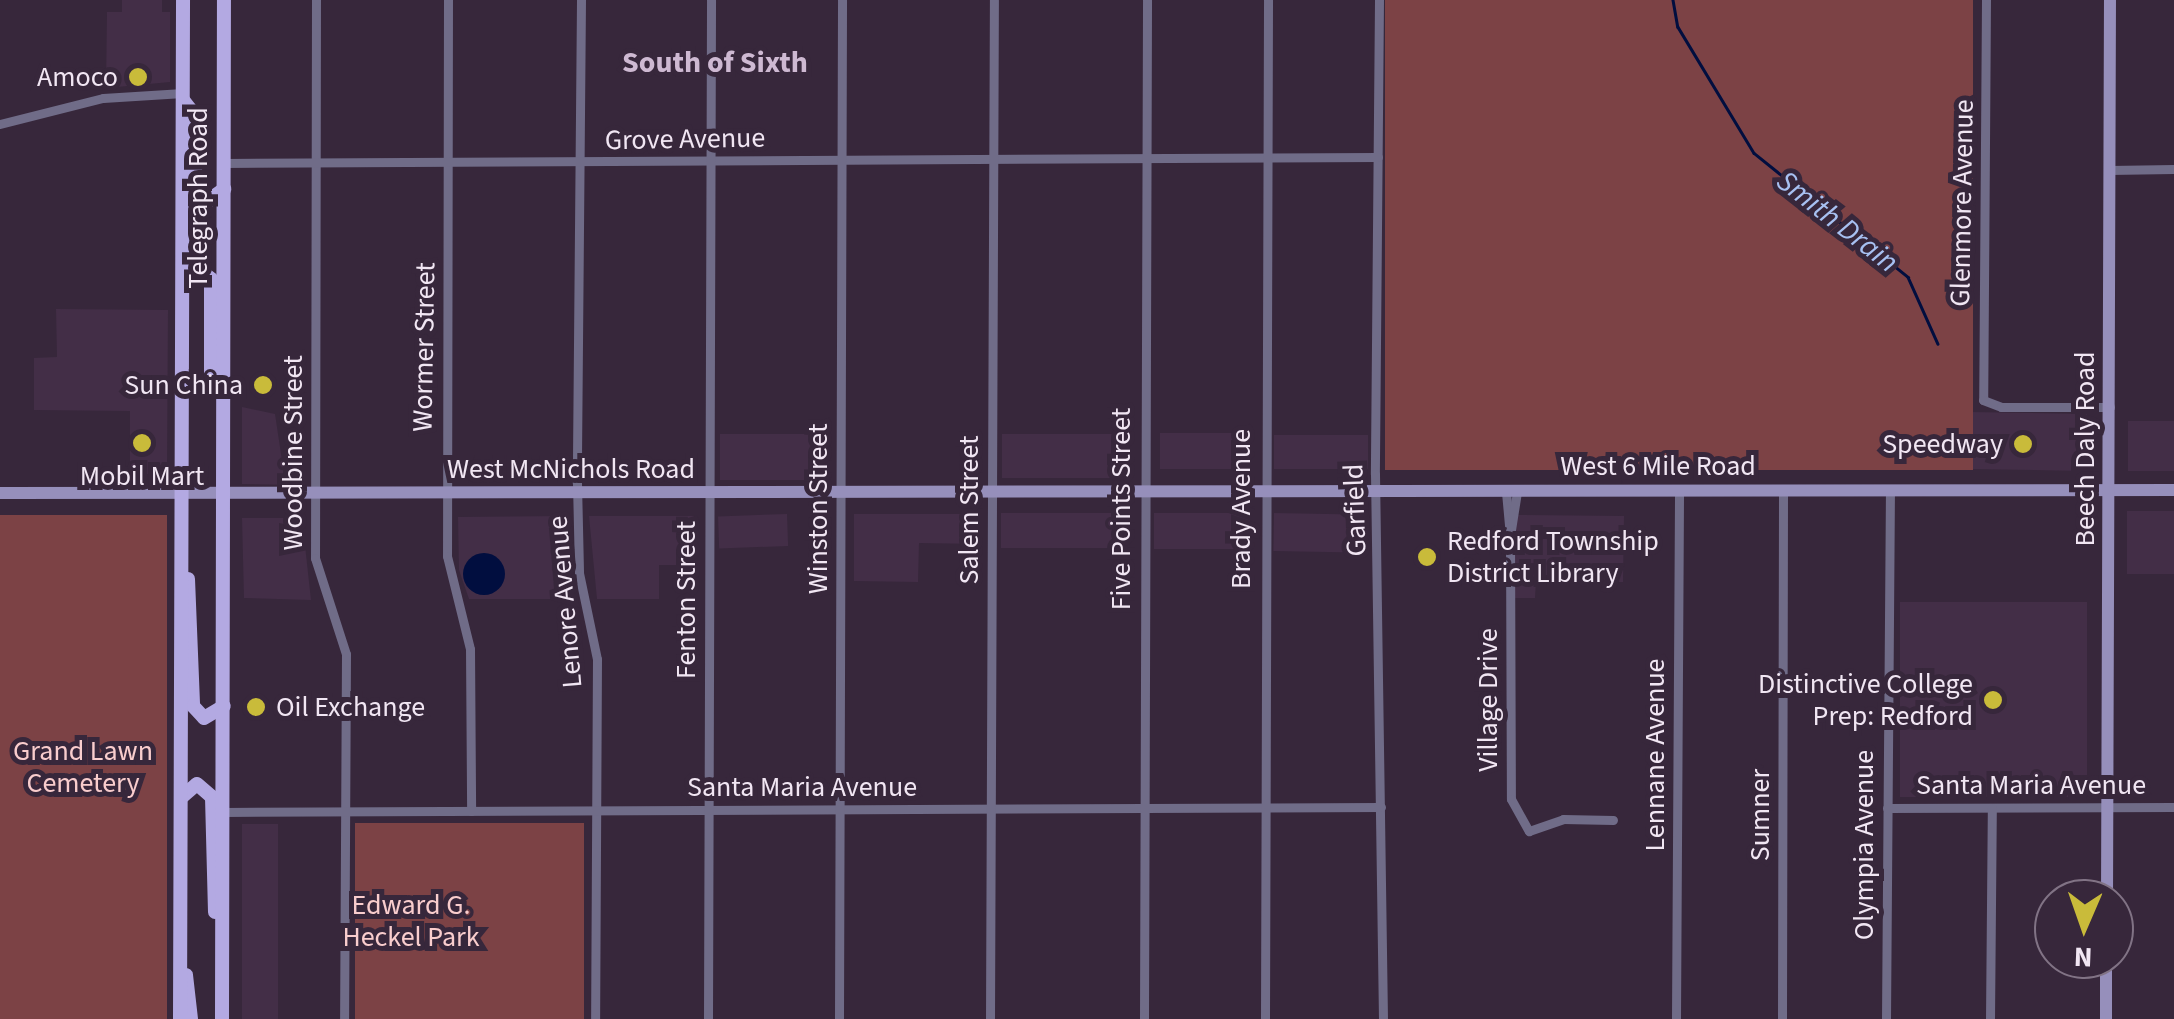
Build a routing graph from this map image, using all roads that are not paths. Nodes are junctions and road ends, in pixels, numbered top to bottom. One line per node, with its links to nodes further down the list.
1 (183, 0): 14 (main road, Telegraph Road)
2 (224, 0): 24 (main road, Telegraph Road)
3 (316, 0): 25 (street, Woodbine Street)
4 (448, 0): 22 (street, Wormer Street)
5 (581, 0): 23 (street, Lenore Avenue)
6 (711, 0): 21 (street, Fenton Street)
7 (842, 0): 20 (street, Winston Street)
8 (994, 0): 17 (street, Salem Street)
9 (1147, 0): 18 (street, Five Points Street)
10 (1268, 0): 16 (street, Brady Avenue)
11 (1380, 0): 19 (street, Garfield)
12 (1986, 0): 31 (street, Glenmore Avenue)
13 (2110, 0): 27 (main road, Beech Daly Road)
14 (182, 96): 15 (street); 28 (main road); 29 (main road, Telegraph Road)
15 (0, 124)
16 (1267, 157): 18 (street, Grove Avenue); 19 (street, Grove Avenue); 38 (street, Brady Avenue)
17 (993, 158): 18 (street, Grove Avenue); 20 (street, Grove Avenue); 37 (street, Salem Street)
18 (1146, 158): 33 (street, Five Points Street)
19 (1378, 158): 34 (street, Garfield)
20 (841, 160): 21 (street, Grove Avenue); 36 (street, Winston Street)
21 (710, 161): 23 (street, Grove Avenue); 45 (street, Fenton Street)
22 (449, 162): 23 (street, Grove Avenue); 25 (street, Grove Avenue); 46 (street, Wormer Street)
23 (580, 162): 44 (street, Lenore Avenue)
24 (224, 163): 25 (street, Grove Avenue); 28 (main road, Telegraph Road)
25 (315, 163): 49 (street, Woodbine Street)
26 (2174, 169): 27 (street)
27 (2109, 170): 31 (main road, Beech Daly Road)
28 (224, 189): 30 (main road, Telegraph Road)
29 (183, 278): 30 (main road, Telegraph Road); 47 (main road, Telegraph Road)
30 (222, 396): 48 (main road, Telegraph Road)
31 (2110, 407): 35 (main road, Beech Daly Road)
32 (2174, 490): 35 (main road, West 6 Mile Road)
33 (1142, 491): 37 (main road, West McNichols Road); 38 (main road, West 6 Mile Road); 55 (street, Five Points Street)
34 (1376, 491): 38 (main road, West 6 Mile Road); 39 (main road, West 6 Mile Road); 57 (street, Garfield)
35 (2110, 491): 42 (main road, West 6 Mile Road); 60 (main road, Beech Daly Road)
36 (840, 492): 37 (main road, West McNichols Road); 45 (main road, West McNichols Road); 61 (street, Winston Street)
37 (991, 492): 54 (street, Salem Street)
38 (1263, 492): 56 (street, Brady Avenue)
39 (1511, 492): 40 (main road, West 6 Mile Road); 67 (street, Village Drive)
40 (1679, 492): 41 (main road, West 6 Mile Road); 83 (street, Lennane Avenue)
41 (1783, 492): 42 (main road, West 6 Mile Road); 84 (street, Sumner)
42 (1890, 492): 58 (street, Olympia Avenue)
43 (0, 494): 47 (main road, West McNichols Road)
44 (577, 494): 45 (main road, West McNichols Road); 46 (main road, West McNichols Road); 62 (street, Lenore Avenue)
45 (708, 494): 63 (street, Fenton Street)
46 (445, 495): 49 (main road, West McNichols Road); 64 (street, Wormer Street)
47 (181, 496): 48 (main road, West McNichols Road); 50 (main road, Telegraph Road)
48 (223, 496): 49 (main road, West McNichols Road); 51 (main road, Telegraph Road)
49 (316, 496): 66 (street, Woodbine Street)
50 (182, 550): 51 (main road, Telegraph Road); 52 (main road, Telegraph Road)
51 (224, 701): 65 (main road, Telegraph Road)
52 (182, 799): 69 (main road); 70 (main road, Telegraph Road)
53 (2174, 807): 60 (street, Santa Maria Avenue)
54 (991, 808): 55 (street, Santa Maria Avenue); 61 (street, Santa Maria Avenue); 79 (street, Salem Street)
55 (1144, 808): 56 (street, Santa Maria Avenue); 80 (street, Five Points Street)
56 (1265, 808): 57 (street, Santa Maria Avenue); 81 (street, Brady Avenue)
57 (1382, 808): 82 (street, Garfield)
58 (1887, 808): 59 (street, Santa Maria Avenue); 85 (street, Olympia Avenue)
59 (1992, 808): 60 (street, Santa Maria Avenue); 86 (street)
60 (2107, 808): 68 (main road, Beech Daly Road)
61 (840, 809): 63 (street, Santa Maria Avenue); 78 (street, Winston Street)
62 (596, 810): 63 (street, Santa Maria Avenue); 64 (street, Santa Maria Avenue); 76 (street, Lenore Avenue)
63 (709, 810): 77 (street, Fenton Street)
64 (470, 811): 66 (street, Santa Maria Avenue)
65 (223, 812): 66 (street, Santa Maria Avenue); 69 (main road, Telegraph Road)
66 (346, 812): 75 (street, Woodbine Street)
67 (1614, 820)
68 (2106, 879)
69 (222, 948): 74 (main road, Telegraph Road)
70 (181, 960): 72 (main road, Telegraph Road); 73 (main road)
71 (2106, 979): 87 (main road)
72 (180, 1019)
73 (191, 1019)
74 (222, 1019)
75 (344, 1019)
76 (595, 1019)
77 (708, 1019)
78 (839, 1019)
79 (990, 1019)
80 (1144, 1019)
81 (1265, 1019)
82 (1383, 1019)
83 (1676, 1019)
84 (1782, 1019)
85 (1886, 1019)
86 (1990, 1019)
87 (2106, 1019)

